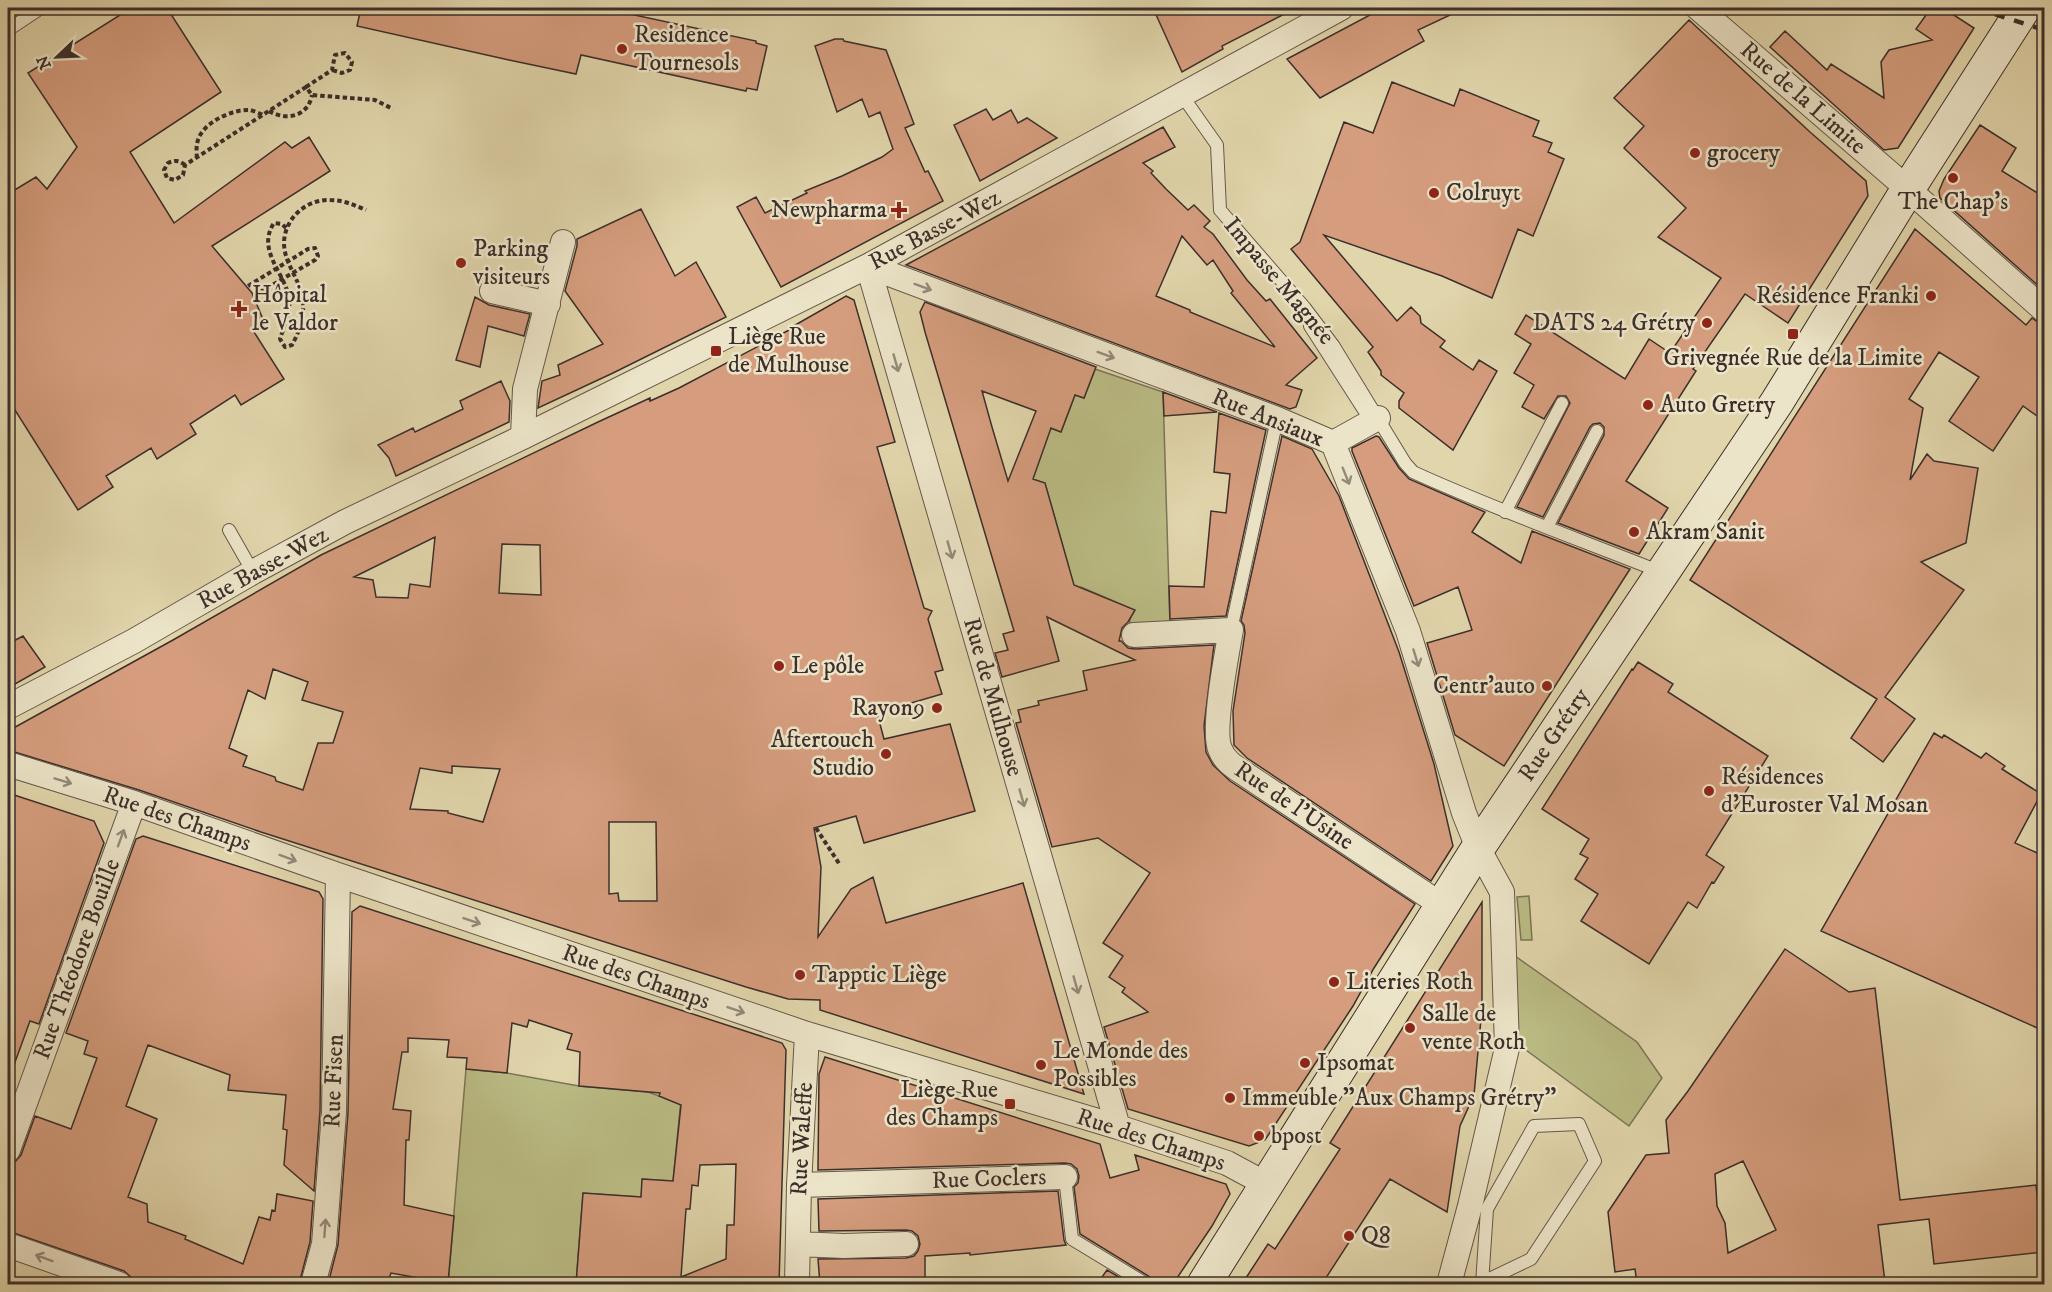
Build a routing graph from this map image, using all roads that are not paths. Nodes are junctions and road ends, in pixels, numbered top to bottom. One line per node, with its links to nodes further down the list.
1 (40, 8): 5 (lane)
2 (1341, 8): 6 (street, Rue Basse-Wez)
3 (1698, 8): 7 (street, Rue de la Limite)
4 (2024, 8): 7 (street, Rue Grétry)
5 (8, 30)
6 (1181, 94): 10 (street, Rue Basse-Wez); 16 (lane, Impasse Magnée)
7 (1908, 189): 13 (street, Rue de la Limite); 24 (street, Rue Grétry)
8 (1232, 236): 16 (lane)
9 (563, 242): 12 (street)
10 (868, 266): 15 (street, Rue Ansiaux, one-way to 15); 18 (street, Rue Basse-Wez); 34 (street, Rue de Mulhouse, one-way to 34)
11 (492, 291): 12 (street)
12 (548, 304): 18 (street)
13 (2044, 310)
14 (1562, 403): 20 (lane)
15 (1277, 419): 19 (street, Rue Ansiaux); 25 (lane, Rue de l'Usine)
16 (1374, 419): 19 (street); 20 (lane)
17 (1597, 431): 21 (lane)
18 (523, 437): 23 (street, Rue Basse-Wez)
19 (1333, 443): 30 (street, Rue Ansiaux, one-way to 30)
20 (1505, 512): 21 (lane)
21 (1547, 527): 24 (lane)
22 (229, 530): 23 (lane)
23 (253, 572): 27 (street, Rue Basse-Wez)
24 (1662, 572): 30 (street, Rue Grétry)
25 (1232, 630): 26 (street); 32 (street, Rue de l'Usine)
26 (1134, 635)
27 (8, 707)
28 (8, 764): 29 (street, Rue des Champs, one-way to 29)
29 (134, 803): 31 (street, Rue des Champs, one-way to 31); 35 (street, Rue Théodore Bouille, one-way to 29)
30 (1478, 848): 32 (street, Rue Grétry); 48 (street, Rue Ansiaux)
31 (338, 875): 33 (street, Rue des Champs, one-way to 33); 44 (street, Rue Fisen, one-way to 31)
32 (1443, 906): 37 (street, Rue Grétry)
33 (807, 1034): 34 (street, Rue des Champs); 38 (street, Rue Waleffe)
34 (1118, 1127): 37 (street, Rue des Champs)
35 (8, 1150)
36 (1065, 1177): 38 (street, Rue Coclers); 46 (lane, Rue Coclers)
37 (1266, 1184): 47 (street, Rue Grétry)
38 (800, 1185): 39 (street, Rue Waleffe)
39 (798, 1244): 40 (street); 45 (street, Rue Waleffe)
40 (906, 1244)
41 (8, 1245): 43 (street, one-way to 41)
42 (1482, 1283): 42 (lane)
43 (118, 1284)
44 (313, 1284)
45 (797, 1284)
46 (1146, 1284)
47 (1204, 1284)
48 (1449, 1284)

